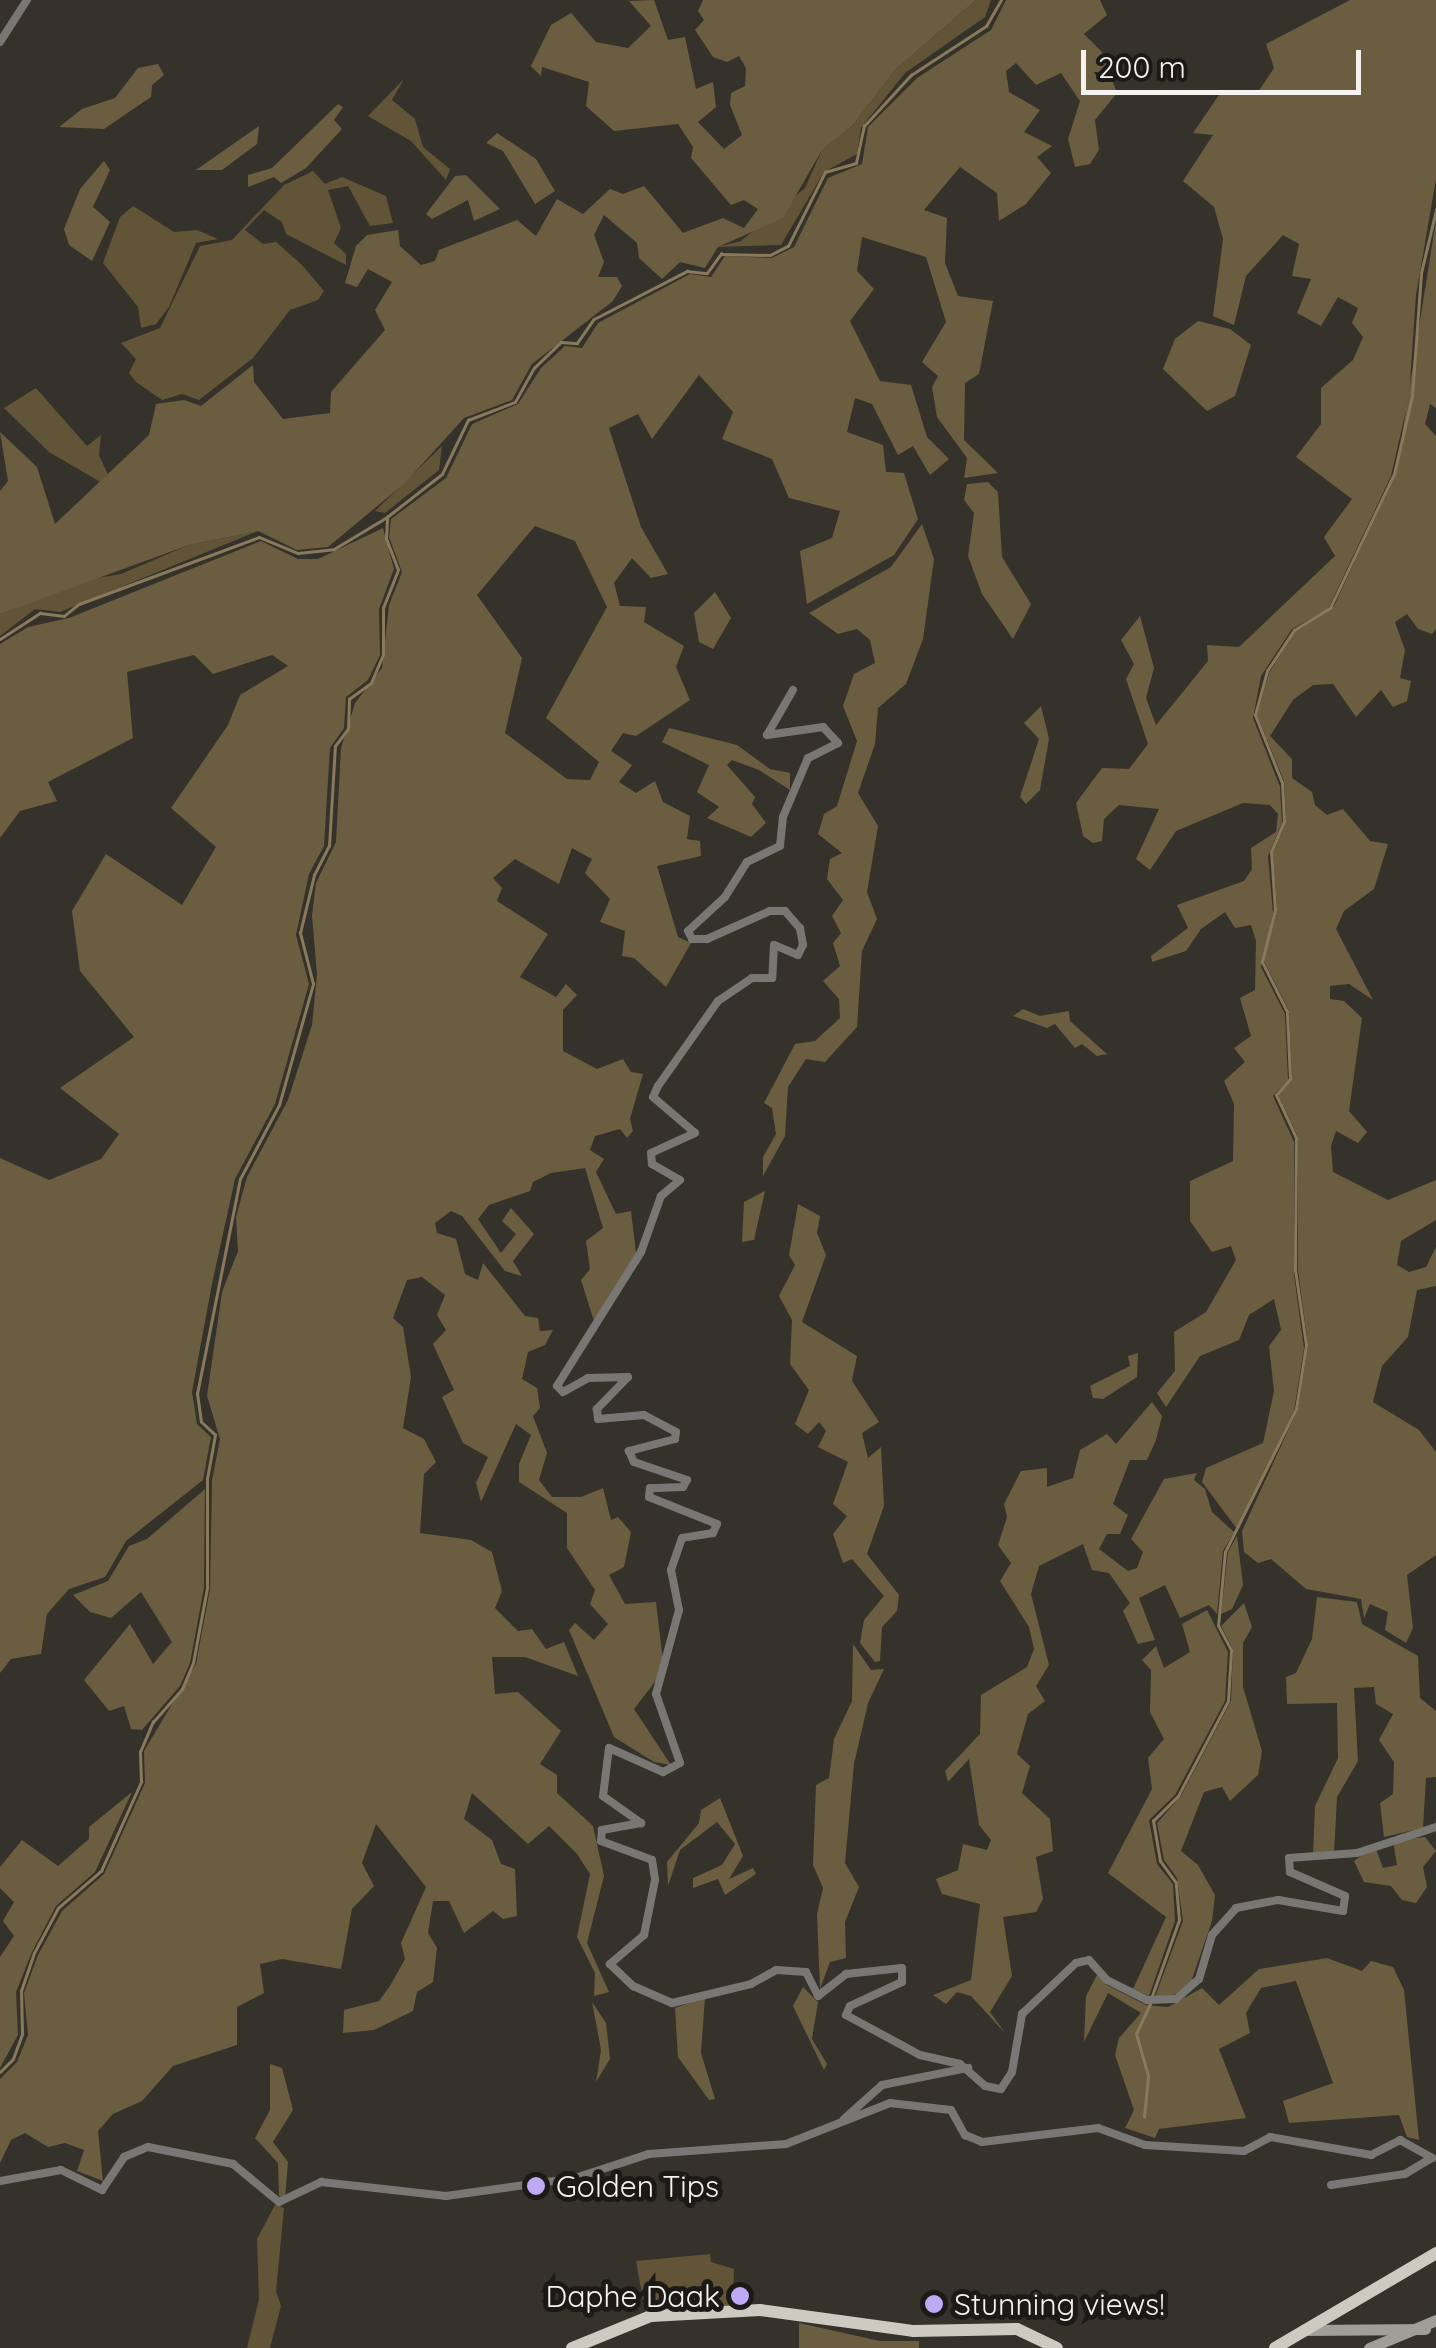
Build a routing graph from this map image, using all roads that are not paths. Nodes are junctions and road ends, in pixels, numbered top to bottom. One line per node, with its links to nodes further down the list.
1 (26, 0): 2 (street)
2 (0, 42)
3 (793, 690): 5 (street)
4 (1436, 1827): 5 (street)
5 (968, 2068): 6 (street)
6 (838, 2126): 7 (street); 8 (street)
7 (1434, 2157): 9 (street)
8 (0, 2181)
9 (1331, 2186)
10 (1436, 2253): 13 (highway)
11 (1436, 2320): 12 (main road)
12 (1425, 2329): 13 (main road); 17 (main road)
13 (1298, 2330): 16 (highway)
14 (572, 2348): 15 (highway)
15 (1057, 2348)
16 (1276, 2348)
17 (1369, 2348)

